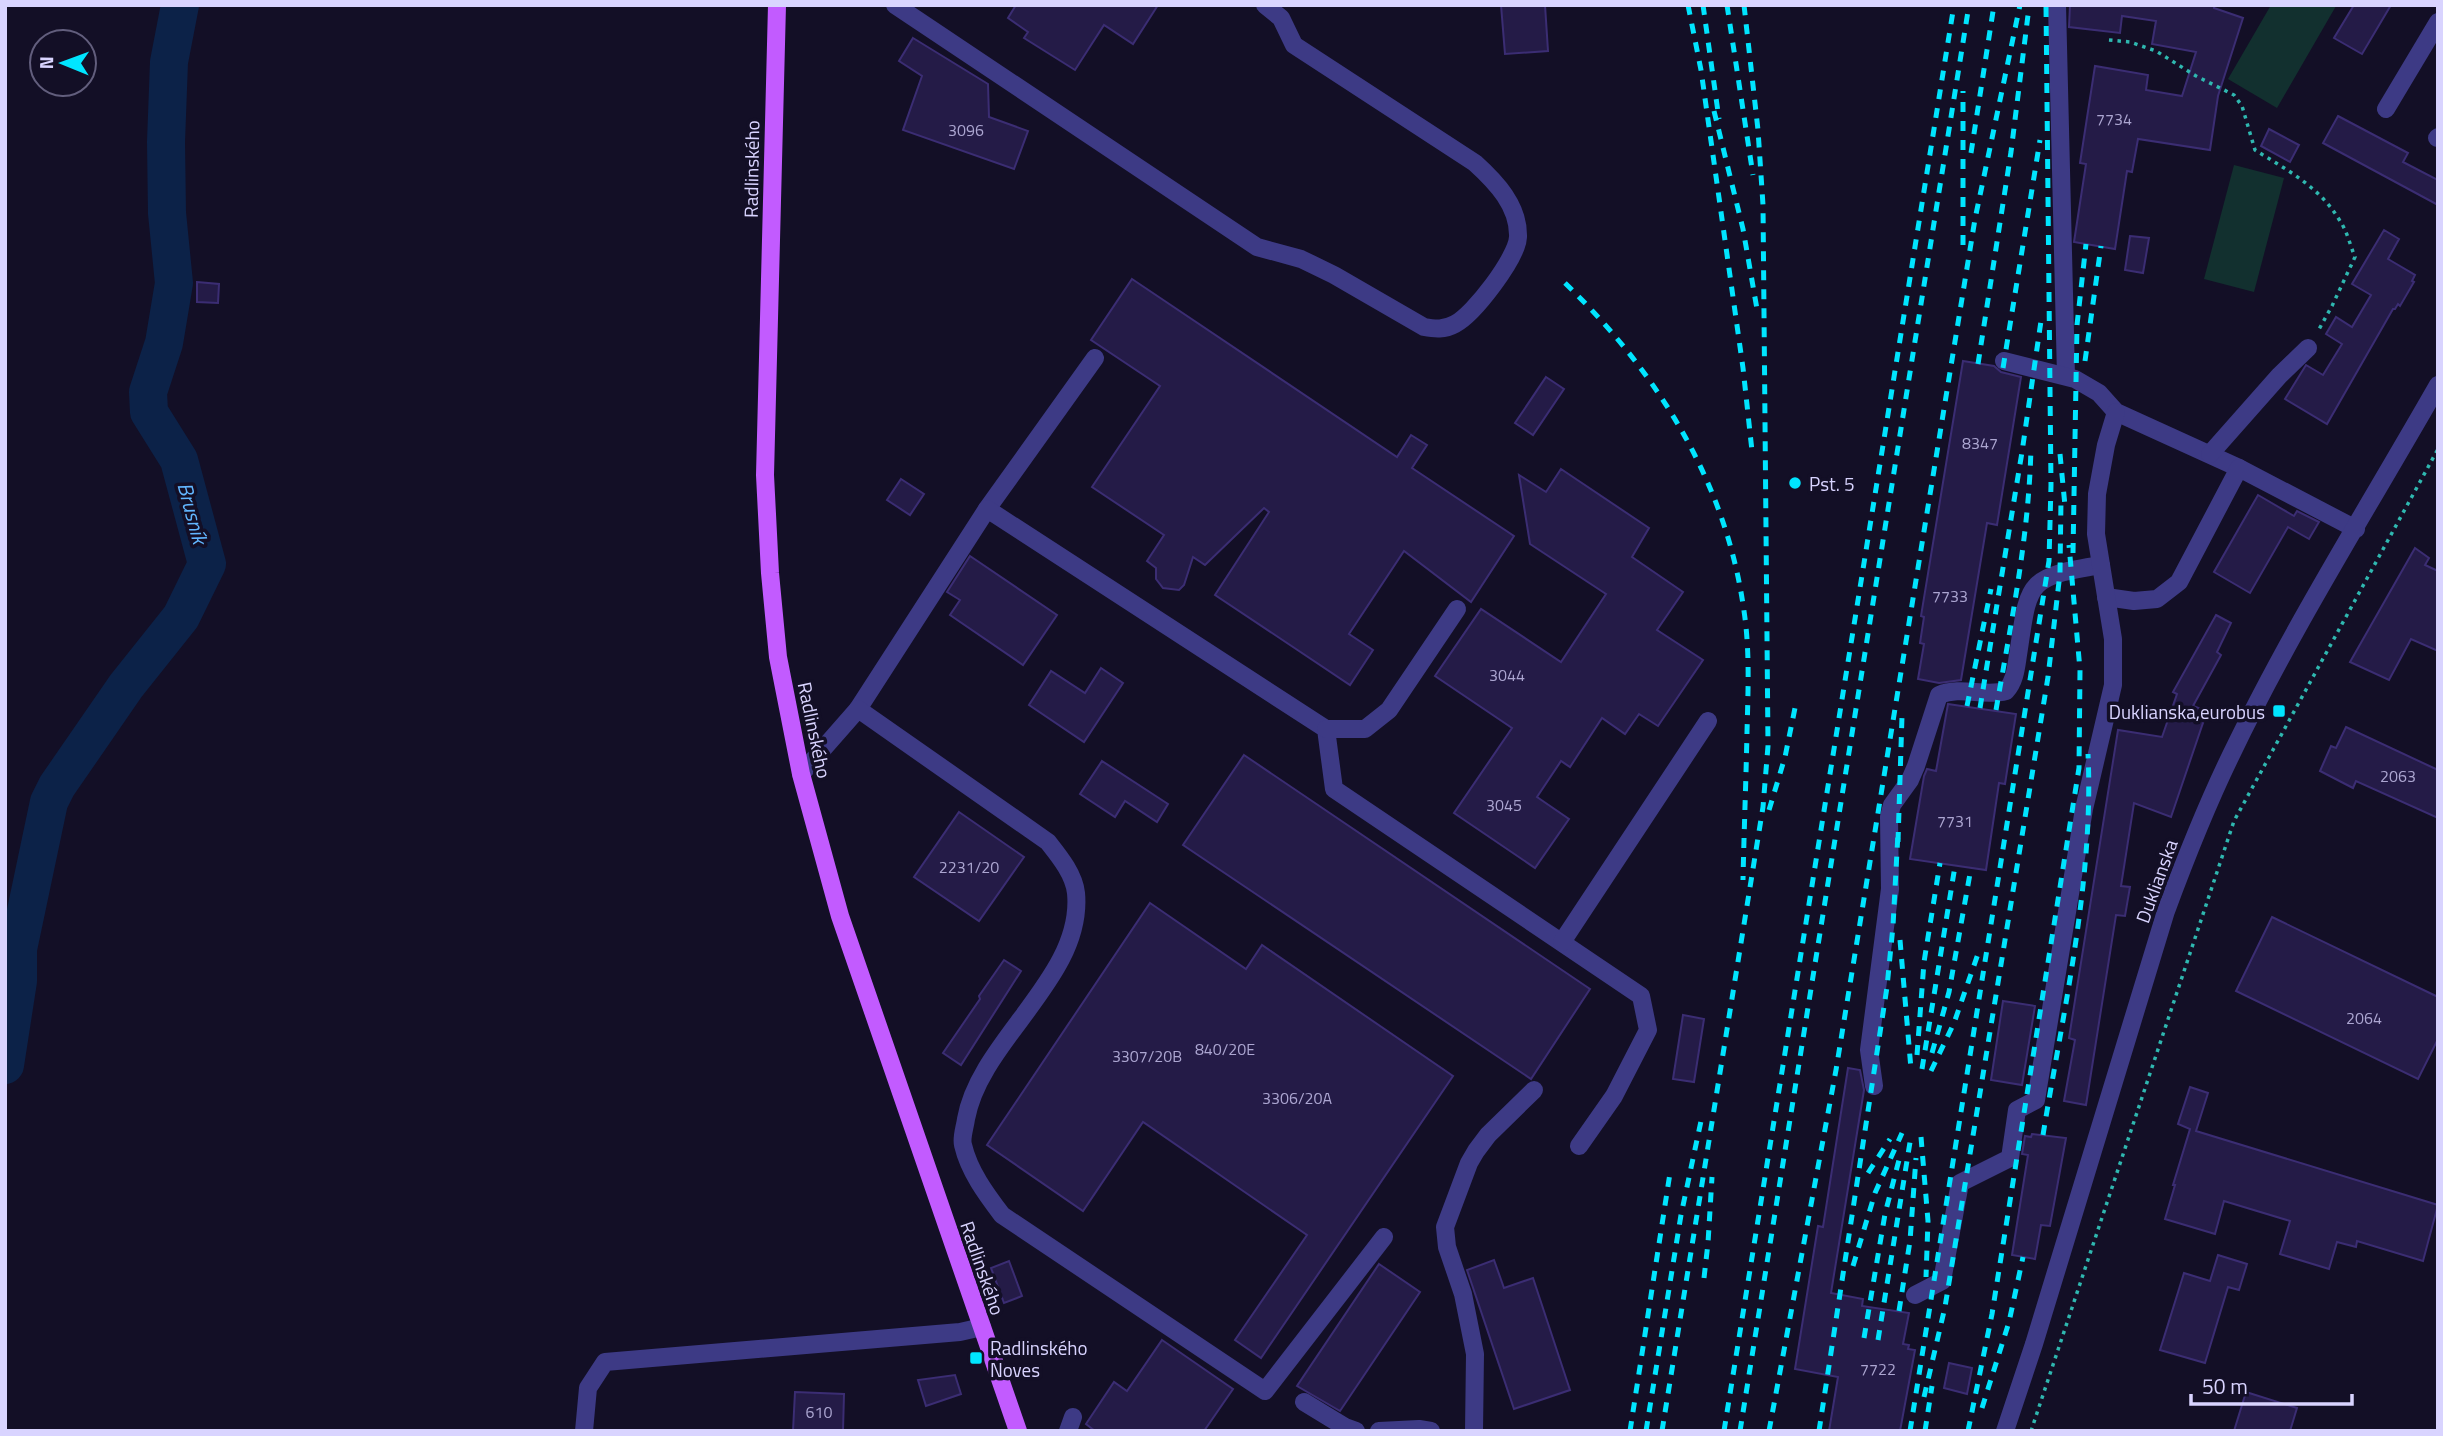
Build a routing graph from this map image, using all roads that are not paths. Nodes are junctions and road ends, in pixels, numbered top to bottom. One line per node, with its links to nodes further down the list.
1 (777, 5): 23 (main road, Radlinského)
2 (895, 5): 3 (street)
3 (1265, 5)
4 (2057, 5): 10 (street)
5 (2438, 22): 6 (street)
6 (2386, 109)
7 (2308, 348): 13 (street)
8 (1095, 358): 15 (street)
9 (2004, 361): 10 (street)
10 (2066, 376): 12 (street)
11 (2438, 385): 16 (street, Duklianska)
12 (2116, 412): 13 (street); 17 (street)
13 (2210, 454): 14 (street)
14 (2239, 468): 16 (street); 18 (street)
15 (987, 509): 20 (street); 22 (street)
16 (2356, 529): 38 (street, Duklianska)
17 (2101, 565): 18 (street); 25 (street)
18 (2106, 597): 29 (street)
19 (1457, 608): 22 (street)
20 (858, 709): 23 (street); 28 (street)
21 (1708, 721): 24 (street)
22 (1326, 729): 24 (street)
23 (801, 774): 30 (main road, Radlinského)
24 (1562, 942): 27 (street)
25 (1874, 1086)
26 (1534, 1090): 37 (street)
27 (1579, 1146)
28 (1384, 1237)
29 (1915, 1296)
30 (982, 1327): 32 (street); 33 (main road, Radlinského)
31 (1304, 1402): 34 (street)
32 (584, 1431)
33 (1018, 1431)
34 (1356, 1431)
35 (1379, 1431): 36 (street)
36 (1431, 1431)
37 (1475, 1431)
38 (2005, 1431)

